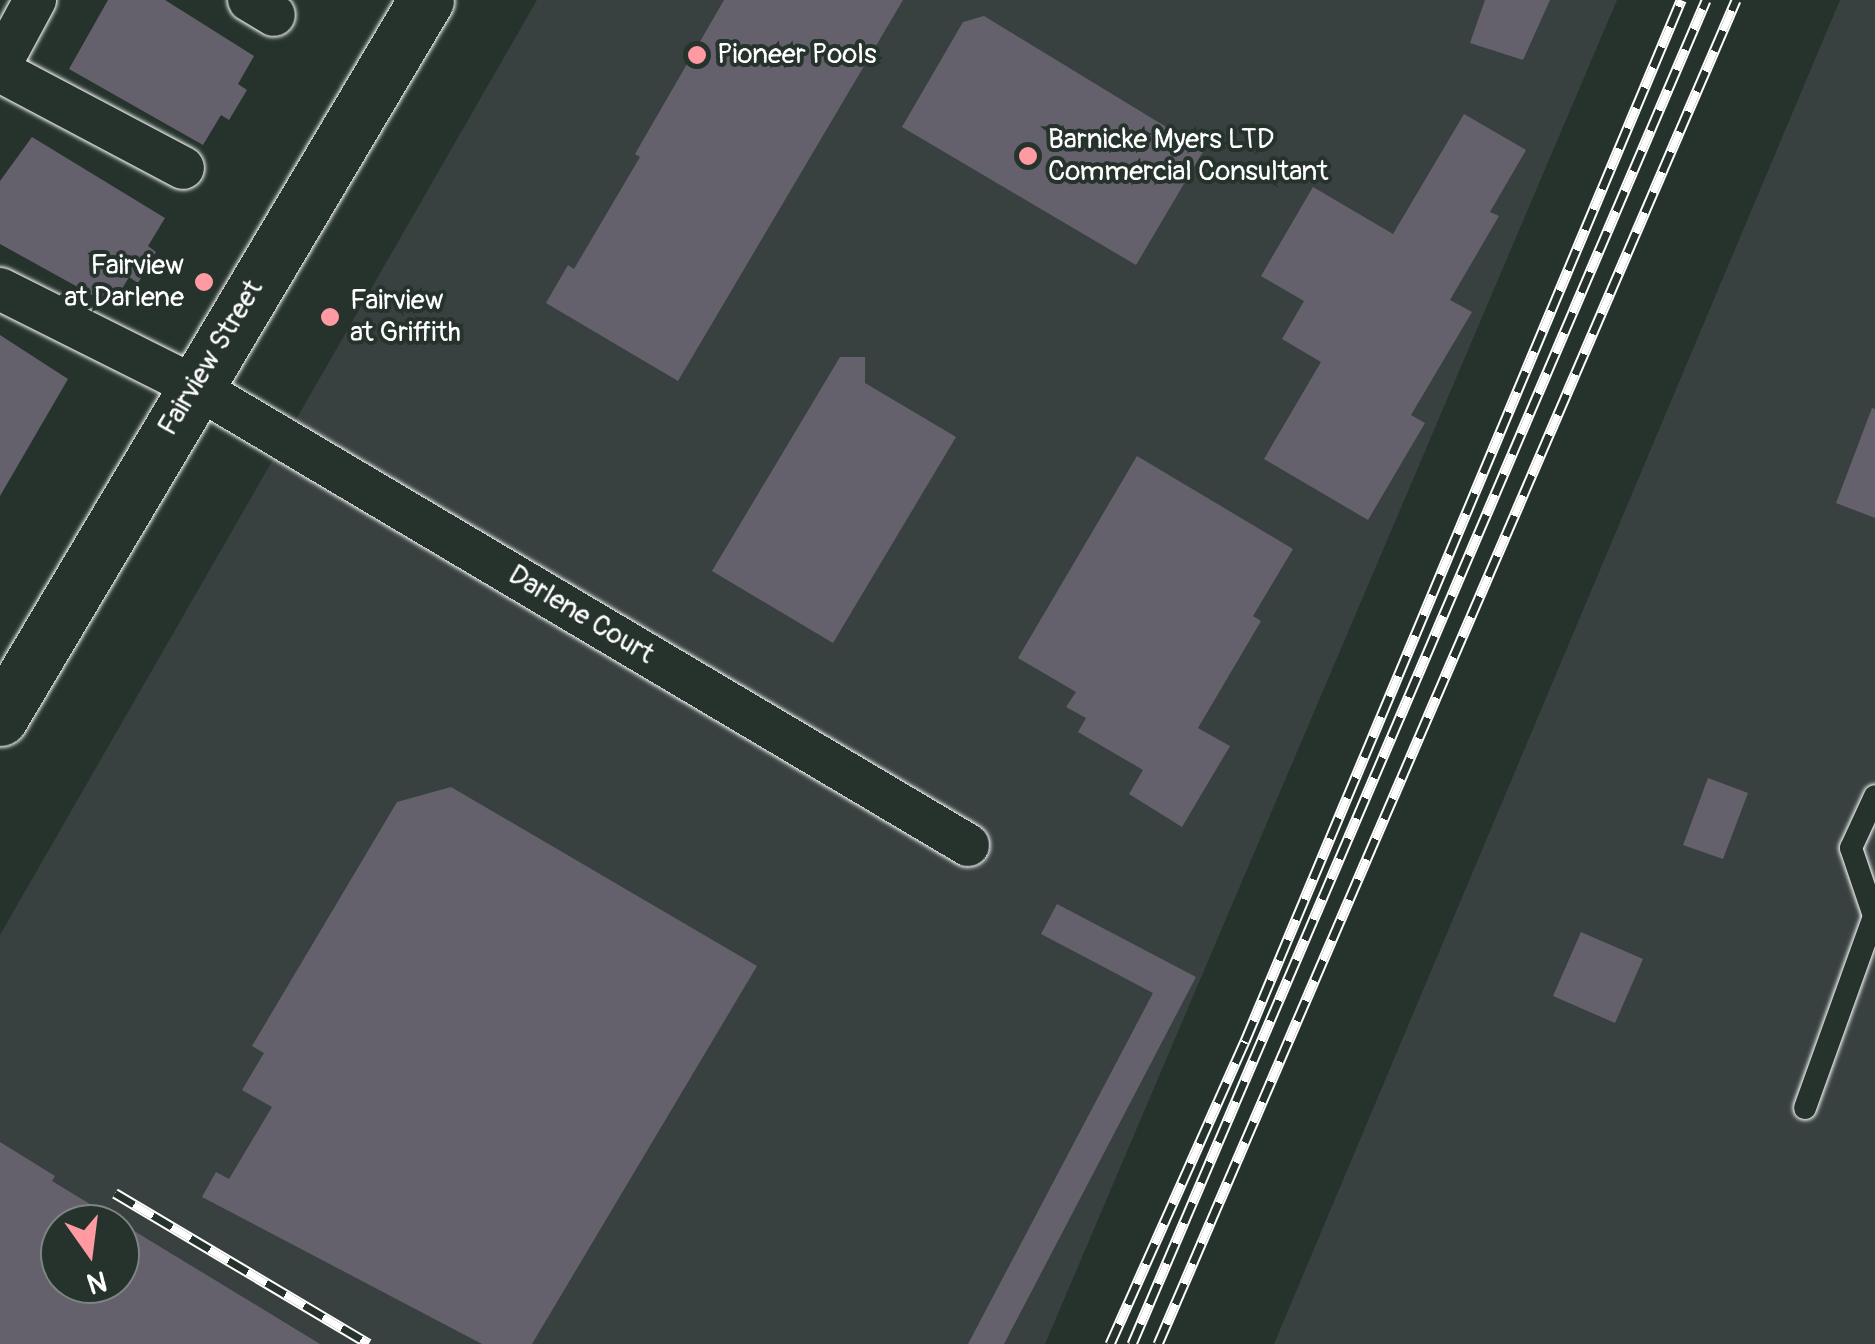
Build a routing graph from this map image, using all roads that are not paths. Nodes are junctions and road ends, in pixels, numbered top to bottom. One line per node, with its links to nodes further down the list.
1 (36, 0): 3 (street)
2 (426, 0): 6 (main road, Fairview Street)
3 (0, 68): 4 (street)
4 (182, 168)
5 (0, 289): 6 (street, Darlene Court)
6 (194, 386): 7 (main road, Fairview Street); 9 (street, Darlene Court)
7 (2, 710)
8 (1875, 796): 10 (lane)
9 (968, 845)
10 (1805, 1108)

